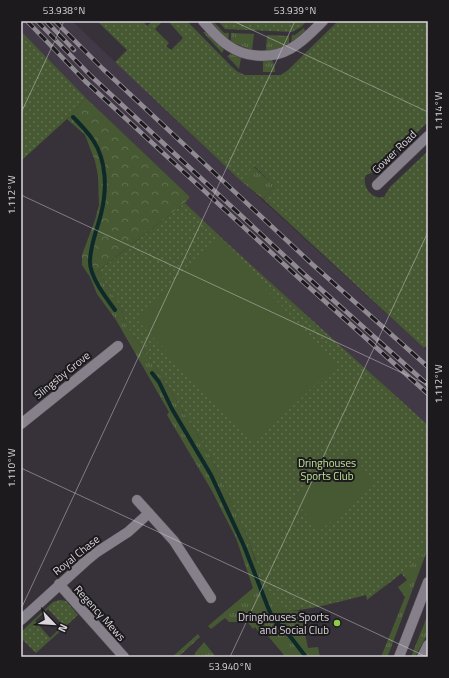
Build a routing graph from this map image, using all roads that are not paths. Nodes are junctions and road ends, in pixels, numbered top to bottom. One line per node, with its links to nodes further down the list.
1 (202, 21): 2 (street)
2 (323, 21)
3 (428, 136): 4 (street, Gower Road)
4 (377, 185)
5 (118, 346): 6 (street, Slingsby Grove)
6 (21, 424)
7 (137, 500): 8 (street)
8 (149, 513): 10 (street, Royal Chase); 11 (street)
9 (428, 582): 15 (street)
10 (59, 584): 12 (street, Royal Chase); 14 (street, Regency Mews)
11 (211, 598)
12 (21, 620)
13 (428, 646): 16 (street)
14 (124, 657)
15 (399, 657)
16 (422, 657)

